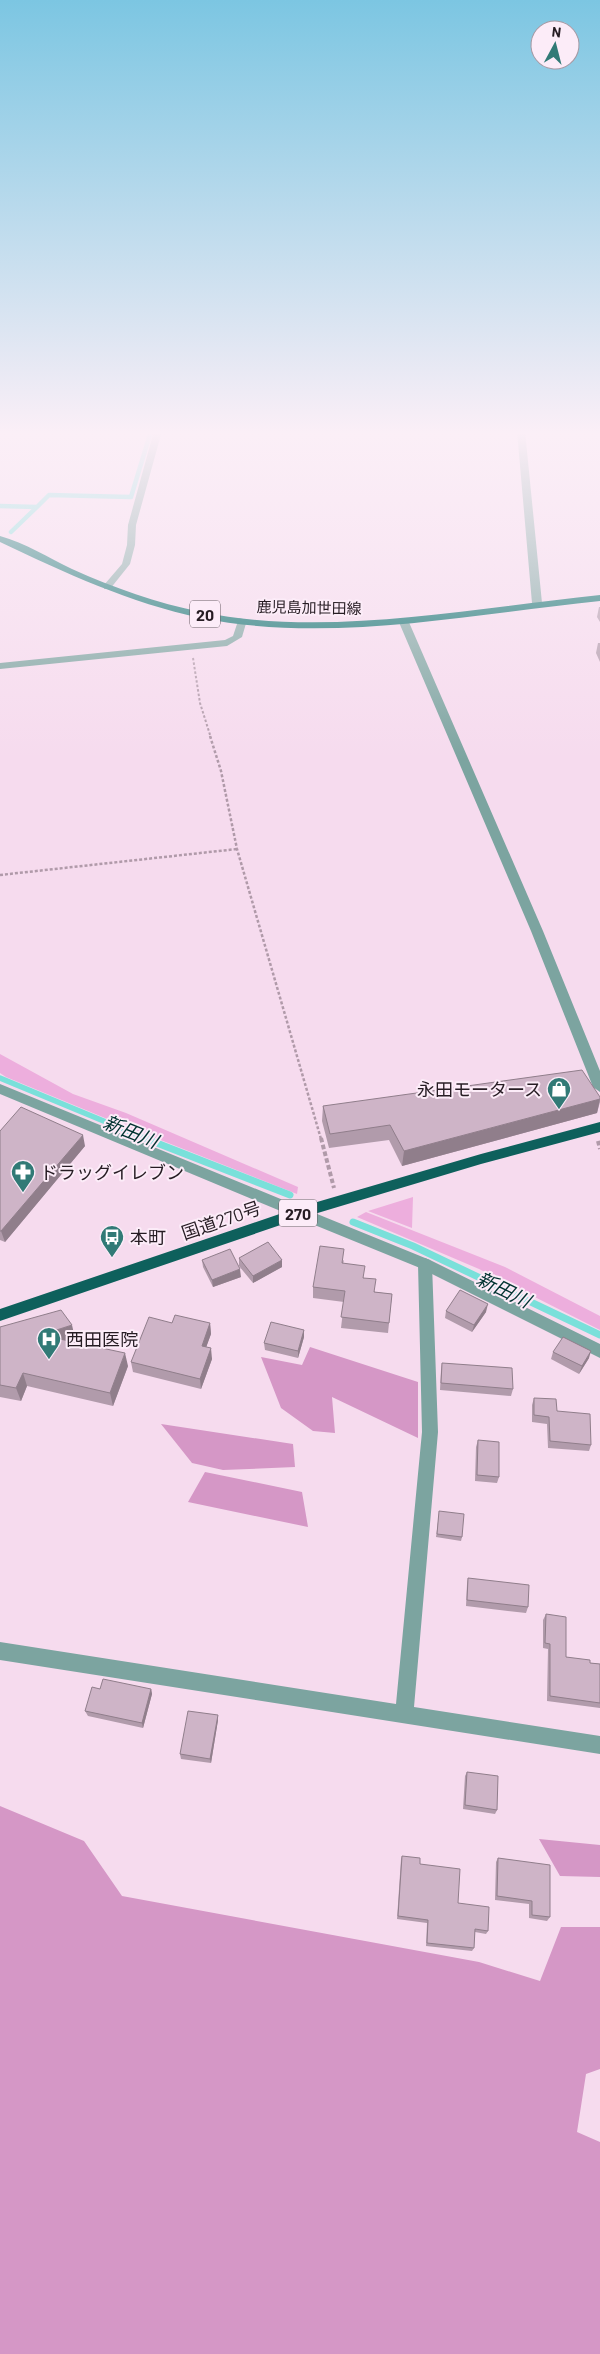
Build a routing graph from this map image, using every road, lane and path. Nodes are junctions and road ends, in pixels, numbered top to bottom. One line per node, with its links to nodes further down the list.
1 (4, 541): 4 (main road, 鹿児島加世田線 / 20)
2 (131, 541): 4 (street)
3 (532, 541): 6 (street)
4 (107, 587): 7 (main road, 鹿児島加世田線 / 20)
5 (600, 598): 6 (main road, 鹿児島加世田線 / 20)
6 (537, 603): 8 (main road, 鹿児島加世田線 / 20)
7 (242, 620): 8 (main road, 鹿児島加世田線 / 20); 9 (street)
8 (403, 620): 13 (street)
9 (192, 648): 10 (street); 11 (path)
10 (0, 666)
11 (237, 849): 12 (path); 16 (path)
12 (0, 875)
13 (600, 1087)
14 (0, 1089): 17 (street)
15 (600, 1127): 16 (highway, 国道270号 / 270)
16 (338, 1203): 17 (highway, 国道270号 / 270)
17 (300, 1213): 18 (street); 19 (highway, 国道270号 / 270)
18 (425, 1264): 20 (street); 22 (street)
19 (0, 1315)
20 (600, 1351)
21 (0, 1651): 22 (street)
22 (404, 1715): 23 (street)
23 (600, 1745)

